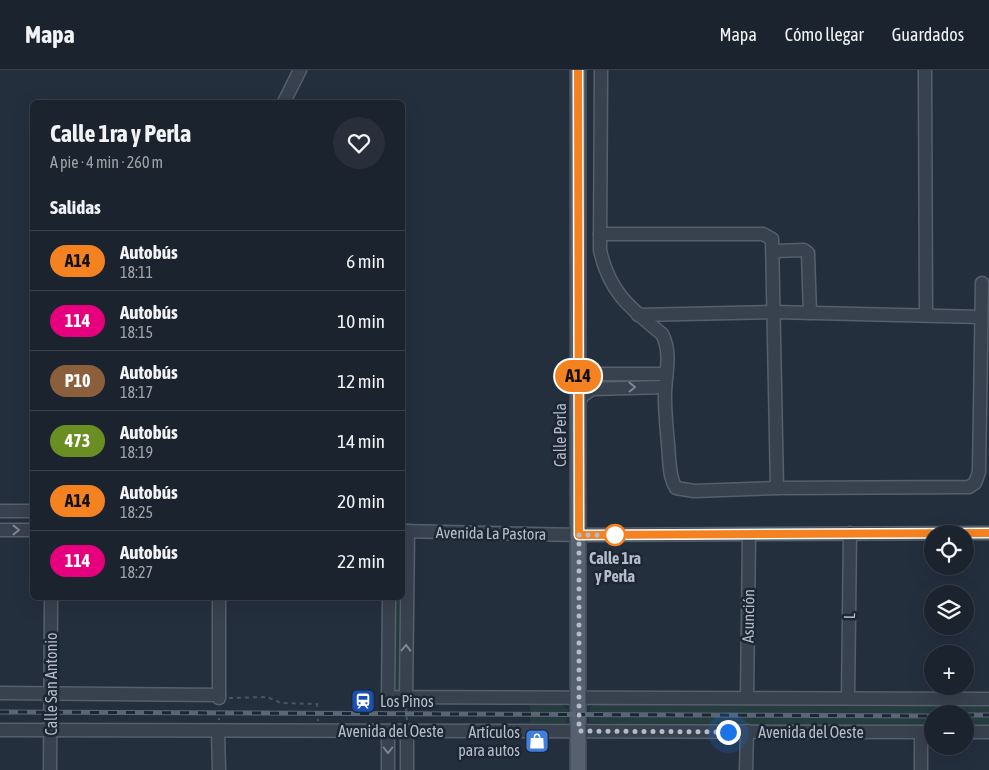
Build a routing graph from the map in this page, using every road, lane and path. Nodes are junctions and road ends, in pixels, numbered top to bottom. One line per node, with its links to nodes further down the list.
1 (300, 70): 5 (street)
2 (578, 70): 14 (main road, Calle Perla)
3 (601, 70): 6 (street)
4 (925, 70): 11 (street)
5 (285, 100)
6 (600, 234): 7 (street); 12 (street)
7 (774, 251): 9 (street); 10 (street)
8 (982, 283): 13 (street)
9 (774, 312): 10 (street); 12 (street); 17 (street)
10 (810, 313): 11 (street)
11 (926, 314): 13 (street)
12 (638, 315): 15 (street)
13 (981, 317): 17 (street)
14 (578, 358): 15 (street); 16 (main road, Calle Perla)
15 (665, 380): 16 (street, one-way to 15); 17 (street)
16 (577, 409): 25 (main road, Calle Perla)
17 (777, 488)
18 (0, 511): 19 (street)
19 (30, 511)
20 (0, 530): 21 (street, one-way to 21)
21 (30, 530)
22 (405, 531): 25 (street, Avenida La Pastora); 33 (street, one-way to 22)
23 (850, 533): 24 (street, Avenida La Pastora); 26 (street, Avenida La Pastora); 36 (street, L)
24 (989, 533)
25 (579, 535): 26 (street, Avenida La Pastora); 34 (main road, Calle Perla)
26 (749, 535): 35 (street, Asunción)
27 (51, 600): 31 (street, Calle San Antonio)
28 (219, 600): 32 (street)
29 (389, 600): 33 (street, Avenida del Oeste)
30 (0, 693): 31 (street)
31 (51, 693): 32 (street); 39 (street, Calle San Antonio)
32 (219, 697): 40 (path); 41 (path)
33 (406, 697): 34 (street, Avenida del Oeste); 43 (path)
34 (579, 697): 35 (street, Avenida del Oeste); 44 (main road, Calle Perla)
35 (747, 698): 36 (street, Avenida del Oeste)
36 (848, 698): 37 (street, Avenida del Oeste)
37 (989, 699)
38 (0, 730): 39 (street, Avenida del Oeste)
39 (51, 730): 40 (street, Avenida del Oeste); 50 (street, Calle San Antonio)
40 (218, 730): 41 (street, Avenida del Oeste); 51 (street)
41 (317, 731): 42 (street, Avenida del Oeste)
42 (388, 731): 43 (street, Avenida del Oeste); 52 (street, one-way to 52)
43 (407, 731): 44 (street, Avenida del Oeste); 53 (street)
44 (579, 731): 45 (street, Avenida del Oeste); 54 (main road, Calle Perla)
45 (747, 732): 46 (street, Avenida del Oeste); 55 (street)
46 (924, 732)
47 (974, 732): 48 (street)
48 (989, 732)
49 (924, 751): 56 (street)
50 (50, 770)
51 (219, 770)
52 (388, 770)
53 (406, 770)
54 (578, 770)
55 (746, 770)
56 (921, 770)

